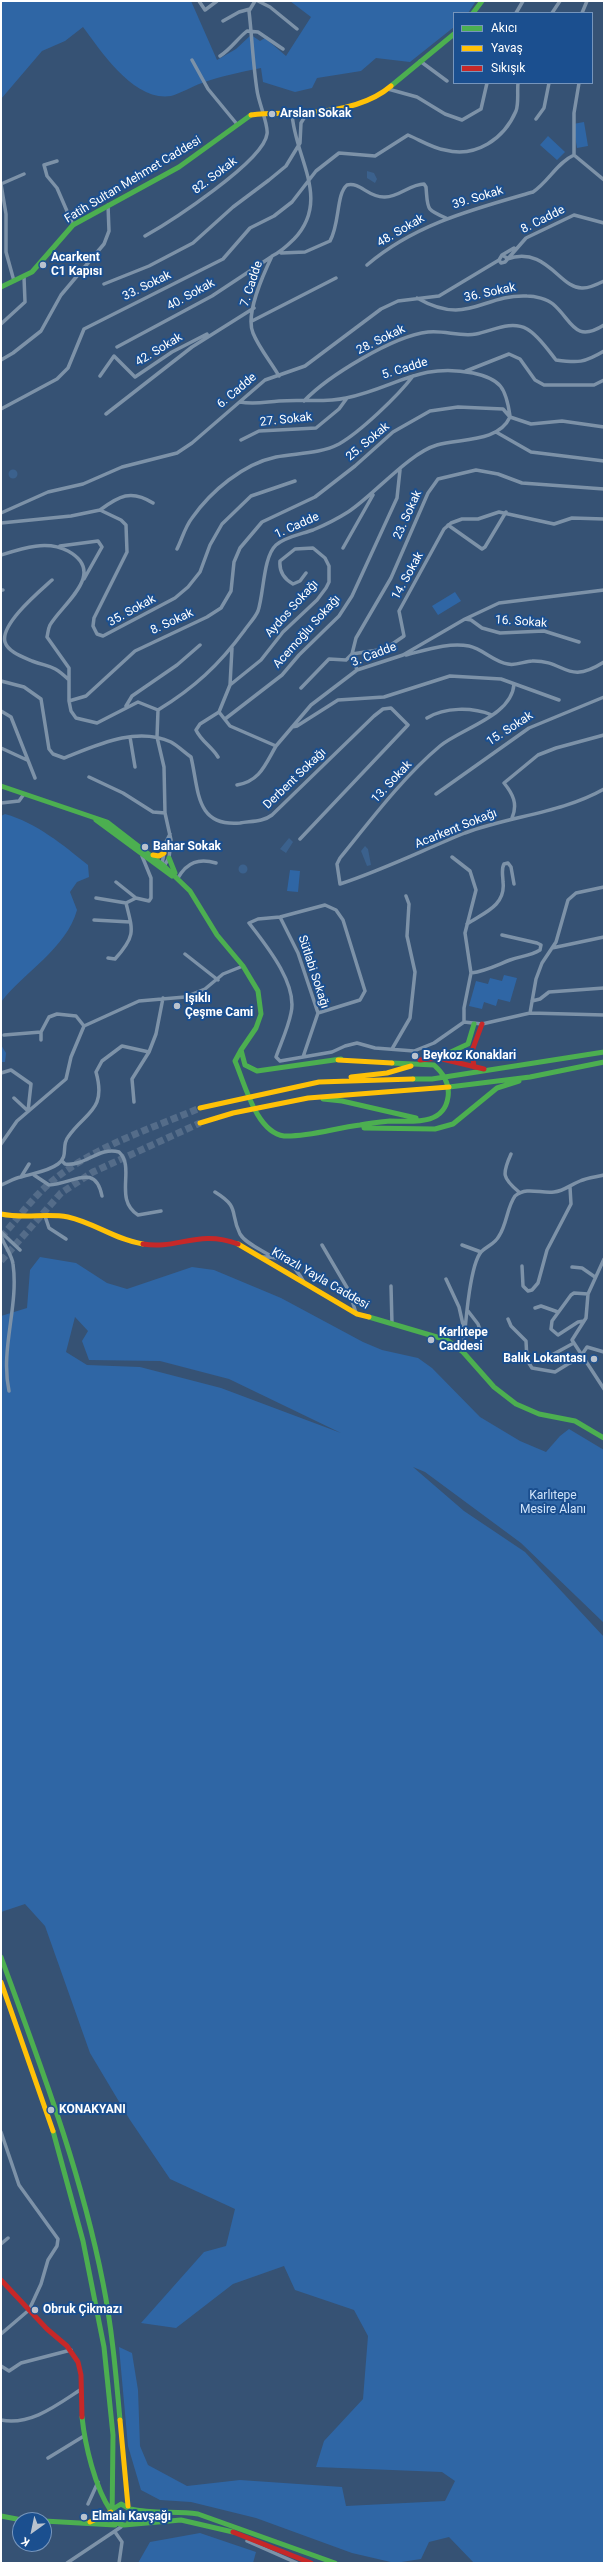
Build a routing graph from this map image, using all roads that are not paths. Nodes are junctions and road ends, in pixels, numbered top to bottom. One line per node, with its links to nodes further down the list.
1 (199, 1): 2 (street)
2 (217, 1)
3 (257, 1): 8 (street); 14 (street)
4 (482, 1): 9 (main road)
5 (523, 1): 10 (street)
6 (560, 1): 11 (street)
7 (587, 1): 12 (street)
8 (250, 9): 13 (street); 15 (street, 82. Sokak)
9 (474, 12)
10 (517, 12)
11 (553, 12)
12 (582, 12)
13 (223, 22)
14 (297, 29)
15 (251, 31): 17 (street); 18 (street); 27 (street, 82. Sokak)
16 (453, 35): 20 (main road, Fatih Sultan Mehmet Caddesi)
17 (284, 50)
18 (220, 56)
19 (192, 60): 31 (street)
20 (420, 61): 21 (street); 26 (main road, Fatih Sultan Mehmet Caddesi)
21 (448, 81)
22 (487, 84): 26 (street)
23 (518, 84): 37 (street, 33. Sokak)
24 (549, 84): 30 (street)
25 (579, 84): 33 (street)
26 (388, 89): 29 (main road, Fatih Sultan Mehmet Caddesi)
27 (261, 113): 28 (main road, Fatih Sultan Mehmet Caddesi); 31 (main road, Fatih Sultan Mehmet Caddesi); 42 (street, 82. Sokak)
28 (292, 113): 29 (main road, Fatih Sultan Mehmet Caddesi); 32 (street)
29 (307, 113): 32 (street)
30 (536, 119)
31 (236, 124): 38 (main road, Fatih Sultan Mehmet Caddesi)
32 (300, 143): 37 (street); 54 (street)
33 (574, 155): 36 (street); 39 (street, 39. Sokak)
34 (57, 161): 41 (street)
35 (24, 174): 52 (street)
36 (604, 180)
37 (309, 182): 44 (street); 73 (street, 33. Sokak)
38 (108, 205): 41 (main road, Fatih Sultan Mehmet Caddesi); 64 (street)
39 (446, 218): 44 (street, 39. Sokak); 49 (street, 48. Sokak)
40 (604, 223): 43 (street, 8. Cadde)
41 (73, 225): 50 (main road, Fatih Sultan Mehmet Caddesi)
42 (144, 236)
43 (517, 246): 45 (street, 8. Cadde); 47 (street, 8. Cadde)
44 (281, 253): 46 (street, 7. Cadde)
45 (502, 255): 47 (street); 48 (street)
46 (272, 256): 57 (street, 7. Cadde); 62 (street, 40. Sokak)
47 (507, 259): 48 (street); 53 (street)
48 (499, 260): 56 (street, 6. Cadde)
49 (367, 265)
50 (24, 277): 52 (main road, Fatih Sultan Mehmet Caddesi); 59 (street)
51 (336, 278): 58 (street)
52 (14, 281): 55 (main road, Fatih Sultan Mehmet Caddesi)
53 (604, 281)
54 (104, 284)
55 (1, 287)
56 (416, 298): 60 (street, 36. Sokak); 67 (street, 6. Cadde)
57 (254, 308): 58 (street, 7. Cadde); 61 (street, 42. Sokak)
58 (251, 321): 67 (street, 7. Cadde)
59 (1, 324)
60 (604, 325)
61 (222, 327): 66 (street, 42. Sokak); 74 (street, 42. Sokak)
62 (117, 347)
63 (604, 351): 71 (street, 28. Sokak)
64 (1, 360)
65 (465, 371): 68 (street, 5. Cadde); 69 (street); 75 (street, 5. Cadde)
66 (100, 376)
67 (279, 376): 72 (street, 6. Cadde)
68 (413, 376): 70 (street, 5. Cadde); 94 (street)
69 (604, 380)
70 (347, 398): 71 (street, 5. Cadde); 78 (street, 27. Sokak)
71 (304, 401): 72 (street, 5. Cadde)
72 (240, 402): 87 (street, 6. Cadde)
73 (1, 410)
74 (106, 414)
75 (510, 417): 76 (street, 25. Sokak); 77 (street); 91 (street, 25. Sokak)
76 (604, 427)
77 (496, 432): 79 (street); 80 (street, 1. Cadde)
78 (240, 440)
79 (604, 461)
80 (400, 470): 83 (street, 1. Cadde); 122 (street, Acemoğlu Sokağı)
81 (295, 481): 85 (street, 35. Sokak)
82 (604, 489): 104 (street, 23. Sokak)
83 (375, 492): 93 (street); 103 (street, 1. Cadde)
84 (153, 503): 85 (street)
85 (100, 510): 89 (street)
86 (506, 512): 88 (street); 90 (street); 90 (street)
87 (1, 513)
88 (604, 519)
89 (1, 523)
90 (448, 525): 104 (street, 14. Sokak)
91 (250, 535): 115 (street, 8. Sokak)
92 (58, 546): 95 (street); 98 (street); 98 (street)
93 (343, 548)
94 (177, 549)
95 (1, 555)
96 (306, 573): 111 (street, Aydos Sokağı)
97 (52, 580): 108 (street)
98 (83, 580): 108 (street)
99 (604, 590): 100 (street, 3. Cadde)
100 (464, 619): 101 (street, 16. Sokak); 105 (street, 3. Cadde)
101 (579, 642)
102 (200, 645): 116 (street)
103 (232, 647): 111 (street); 118 (street, 1. Cadde)
104 (352, 654): 107 (street); 112 (street, 14. Sokak)
105 (403, 655): 106 (street); 107 (street, 3. Cadde)
106 (604, 662)
107 (358, 670): 123 (street, 3. Cadde)
108 (68, 680): 115 (street)
109 (1, 681): 125 (street, Derbent Sokağı)
110 (514, 684): 114 (street); 120 (street, 13. Sokak); 123 (street)
111 (230, 685): 119 (street)
112 (300, 688)
113 (604, 697): 138 (street, 15. Sokak)
114 (559, 700)
115 (69, 701): 116 (street)
116 (126, 706): 118 (street)
117 (1, 710): 130 (street)
118 (158, 710): 126 (street)
119 (219, 712): 122 (street); 129 (street)
120 (492, 715): 121 (street); 155 (street, 13. Sokak)
121 (427, 718)
122 (225, 719): 127 (street)
123 (291, 727): 127 (street, 3. Cadde)
124 (604, 735): 142 (street)
125 (130, 737): 126 (street, Derbent Sokağı); 131 (street)
126 (157, 737): 140 (street); 144 (street, Derbent Sokağı)
127 (276, 746): 134 (street, 3. Cadde)
128 (1, 748): 130 (street)
129 (218, 758)
130 (27, 760): 133 (street)
131 (135, 767)
132 (89, 777): 140 (street)
133 (35, 778)
134 (237, 784)
135 (1, 786): 137 (main road)
136 (604, 790): 142 (street, Acarkent Sokağı)
137 (24, 794): 139 (street); 141 (main road)
138 (436, 794)
139 (1, 803)
140 (164, 813): 143 (street)
141 (93, 817): 145 (main road); 147 (main road)
142 (512, 818): 155 (street, Acarkent Sokağı)
143 (170, 834): 146 (street); 150 (street)
144 (300, 838)
145 (128, 846): 148 (main road); 152 (main road)
146 (164, 853): 147 (main road); 152 (street)
147 (151, 855): 152 (main road)
148 (142, 856): 152 (main road); 160 (street)
149 (452, 857): 165 (street)
150 (169, 858): 152 (street); 153 (main road)
151 (216, 863): 153 (street)
152 (162, 866): 153 (main road)
153 (178, 878): 171 (main road)
154 (116, 882): 160 (street)
155 (340, 884)
156 (514, 884): 165 (street)
157 (604, 887): 168 (street)
158 (406, 896): 187 (street)
159 (96, 898): 161 (street)
160 (136, 898): 161 (street)
161 (126, 903): 164 (street)
162 (280, 917): 177 (street, Sütlabi Sokağı); 177 (street); 191 (street)
163 (94, 920): 164 (street)
164 (130, 922): 170 (street)
165 (466, 924): 172 (street)
166 (502, 935): 172 (street)
167 (604, 937): 168 (street)
168 (552, 948): 176 (street)
169 (185, 954): 173 (street)
170 (108, 958)
171 (243, 966): 173 (street); 188 (main road)
172 (471, 974): 180 (street)
173 (218, 980): 175 (street)
174 (604, 988): 176 (street)
175 (164, 998): 183 (street); 189 (street)
176 (532, 1001): 178 (street)
177 (318, 1013): 191 (street, Sütlabi Sokağı)
178 (530, 1013): 179 (street); 182 (street)
179 (604, 1015)
180 (464, 1022): 181 (street); 187 (street)
181 (474, 1024): 182 (street); 192 (main road)
182 (482, 1024): 196 (main road)
183 (84, 1026): 184 (street); 205 (street)
184 (41, 1032): 185 (street); 186 (street)
185 (4, 1035)
186 (41, 1040)
187 (392, 1049): 191 (street)
188 (241, 1050): 193 (main road); 208 (main road)
189 (149, 1052): 203 (street); 211 (street)
190 (604, 1052): 197 (main road)
191 (303, 1057)
192 (438, 1058): 193 (main road); 196 (main road)
193 (338, 1060): 195 (main road)
194 (604, 1062): 199 (main road)
195 (417, 1065): 200 (main road); 206 (main road)
196 (474, 1067): 197 (main road)
197 (492, 1070): 200 (main road)
198 (1, 1074): 205 (street)
199 (530, 1077): 202 (main road); 208 (main road)
200 (318, 1082): 204 (main road)
201 (14, 1098): 205 (street)
202 (308, 1098): 206 (main road); 207 (main road)
203 (134, 1102)
204 (200, 1108)
205 (28, 1111): 209 (street)
206 (426, 1121): 208 (main road)
207 (200, 1123)
208 (342, 1127)
209 (1, 1144)
210 (511, 1154): 219 (street)
211 (62, 1161): 213 (street); 221 (street)
212 (29, 1164): 215 (street)
213 (34, 1175): 215 (street); 220 (street)
214 (604, 1175): 217 (street)
215 (21, 1177): 216 (street)
216 (1, 1185)
217 (570, 1187): 219 (street); 235 (street)
218 (215, 1192): 232 (street)
219 (519, 1192): 231 (street)
220 (102, 1196)
221 (161, 1211)
222 (1, 1214): 223 (main road, Kirazlı Yayla Caddesi)
223 (45, 1216): 226 (street); 233 (main road, Kirazlı Yayla Caddesi)
224 (1, 1232): 230 (street)
225 (1, 1236): 227 (street)
226 (66, 1239)
227 (2, 1242): 257 (street)
228 (322, 1245): 245 (street)
229 (462, 1245): 231 (street)
230 (20, 1250)
231 (481, 1252): 243 (street)
232 (271, 1256): 233 (street); 239 (street)
233 (262, 1257): 239 (main road, Kirazlı Yayla Caddesi)
234 (604, 1259): 237 (street)
235 (522, 1266)
236 (572, 1267): 237 (street)
237 (595, 1277): 241 (street)
238 (446, 1279): 249 (street)
239 (305, 1283): 245 (main road, Kirazlı Yayla Caddesi)
240 (391, 1286): 248 (street)
241 (588, 1294): 244 (street); 247 (street)
242 (535, 1308): 244 (street)
243 (468, 1311): 249 (street); 250 (street)
244 (558, 1312): 247 (street)
245 (356, 1314): 248 (main road, Kirazlı Yayla Caddesi)
246 (508, 1319): 255 (street)
247 (584, 1321): 251 (street)
248 (392, 1325): 252 (main road, Kirazlı Yayla Caddesi)
249 (465, 1332): 252 (street)
250 (482, 1335)
251 (572, 1344): 254 (street); 255 (street)
252 (463, 1352): 258 (main road, Kirazlı Yayla Caddesi)
253 (604, 1352): 255 (street)
254 (550, 1356)
255 (584, 1357): 256 (street)
256 (604, 1389)
257 (8, 1391)
258 (604, 1438)
259 (1, 1956): 275 (main road)
260 (1, 1982): 276 (main road)
261 (1, 2132): 265 (street)
262 (8, 2238): 263 (street)
263 (1, 2244)
264 (1, 2280): 265 (main road)
265 (29, 2310): 266 (street); 267 (main road)
266 (1, 2334)
267 (70, 2350): 268 (street); 269 (main road)
268 (1, 2366)
269 (80, 2390): 270 (street); 271 (main road)
270 (1, 2420)
271 (84, 2436): 272 (street); 273 (main road)
272 (48, 2458)
273 (99, 2481): 274 (street); 276 (main road)
274 (88, 2504)
275 (129, 2507): 276 (main road); 281 (main road); 290 (main road)
276 (112, 2510): 280 (main road); 282 (main road)
277 (1, 2516): 278 (main road)
278 (12, 2518)
279 (52, 2522): 280 (main road)
280 (89, 2523): 282 (main road)
281 (128, 2524): 283 (main road); 285 (main road)
282 (115, 2525): 283 (main road)
283 (121, 2527): 284 (street)
284 (115, 2532): 286 (street); 287 (street)
285 (235, 2535): 288 (street); 289 (main road)
286 (67, 2563)
287 (119, 2563)
288 (297, 2563)
289 (312, 2563)
290 (335, 2563)

